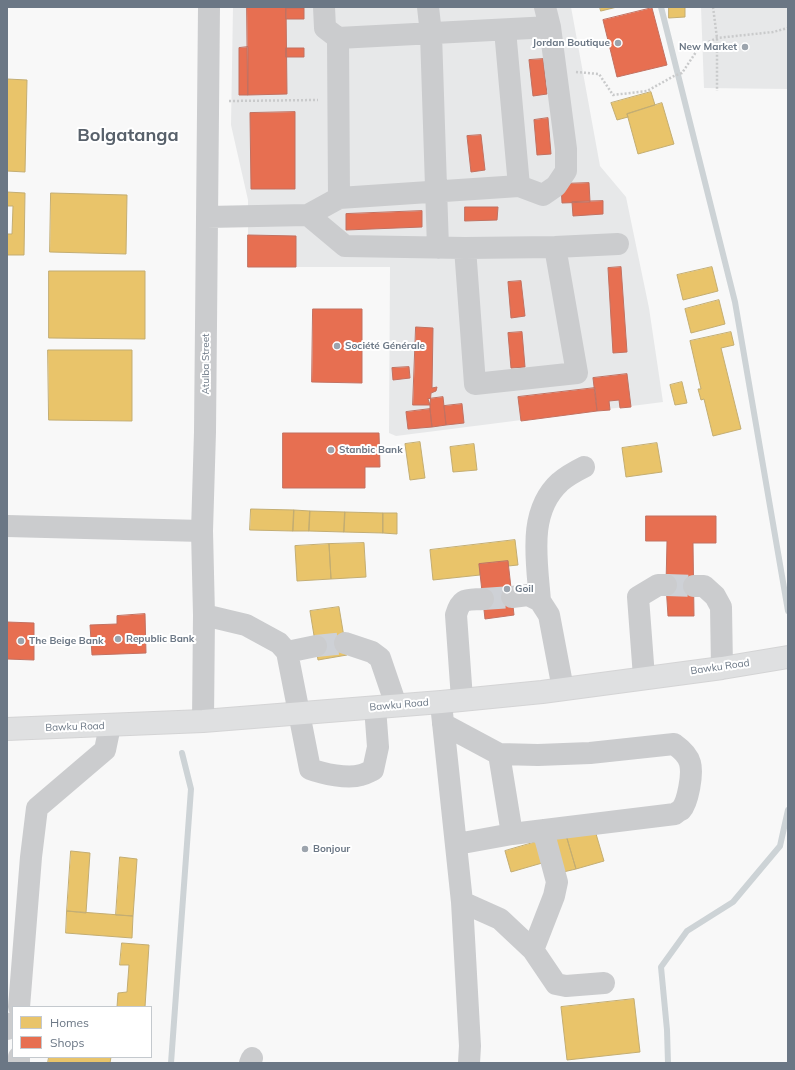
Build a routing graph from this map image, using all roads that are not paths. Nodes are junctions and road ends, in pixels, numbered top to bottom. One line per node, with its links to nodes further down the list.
1 (209, 7): 12 (street, Atulba Street)
2 (324, 7): 7 (street)
3 (428, 7): 6 (street)
4 (548, 17): 5 (street); 8 (street)
5 (505, 30): 6 (street); 8 (street)
6 (431, 34): 7 (street); 9 (street)
7 (338, 38): 10 (street)
8 (519, 186): 9 (street)
9 (436, 191): 10 (street); 15 (street)
10 (339, 198): 11 (street)
11 (308, 215): 12 (street); 15 (street)
12 (207, 217): 19 (street, Atulba Street)
13 (618, 244): 14 (street)
14 (555, 247): 16 (street); 16 (street)
15 (438, 248): 16 (street)
16 (465, 248)
17 (584, 467): 24 (street)
18 (7, 526): 19 (street)
19 (202, 531): 25 (street, Atulba Street)
20 (666, 585): 31 (street)
21 (694, 586): 30 (street)
22 (512, 597): 24 (street)
23 (483, 599): 33 (street)
24 (540, 602): 32 (street)
25 (204, 615): 28 (street); 37 (street, Atulba Street)
26 (345, 644): 35 (street)
27 (316, 646): 28 (street)
28 (287, 652): 36 (street)
29 (788, 657): 30 (highway, Bawku Road)
30 (722, 668): 31 (highway, Bawku Road)
31 (644, 677): 32 (highway, Bawku Road)
32 (564, 689): 33 (highway, Bawku Road)
33 (462, 700): 34 (highway, Bawku Road)
34 (441, 702): 35 (highway, Bawku Road); 38 (street)
35 (386, 706): 36 (highway, Bawku Road); 36 (street)
36 (300, 713): 37 (highway, Bawku Road)
37 (203, 721): 39 (highway, Bawku Road)
38 (443, 724): 41 (street); 44 (street)
39 (110, 726): 40 (highway, Bawku Road); 48 (street)
40 (7, 729)
41 (499, 754): 42 (street); 43 (street)
42 (542, 830): 43 (street); 46 (street)
43 (512, 834): 44 (street)
44 (456, 844): 45 (street)
45 (462, 902): 46 (street); 49 (street)
46 (533, 950): 47 (street)
47 (604, 983)
48 (19, 1006)
49 (469, 1063)

